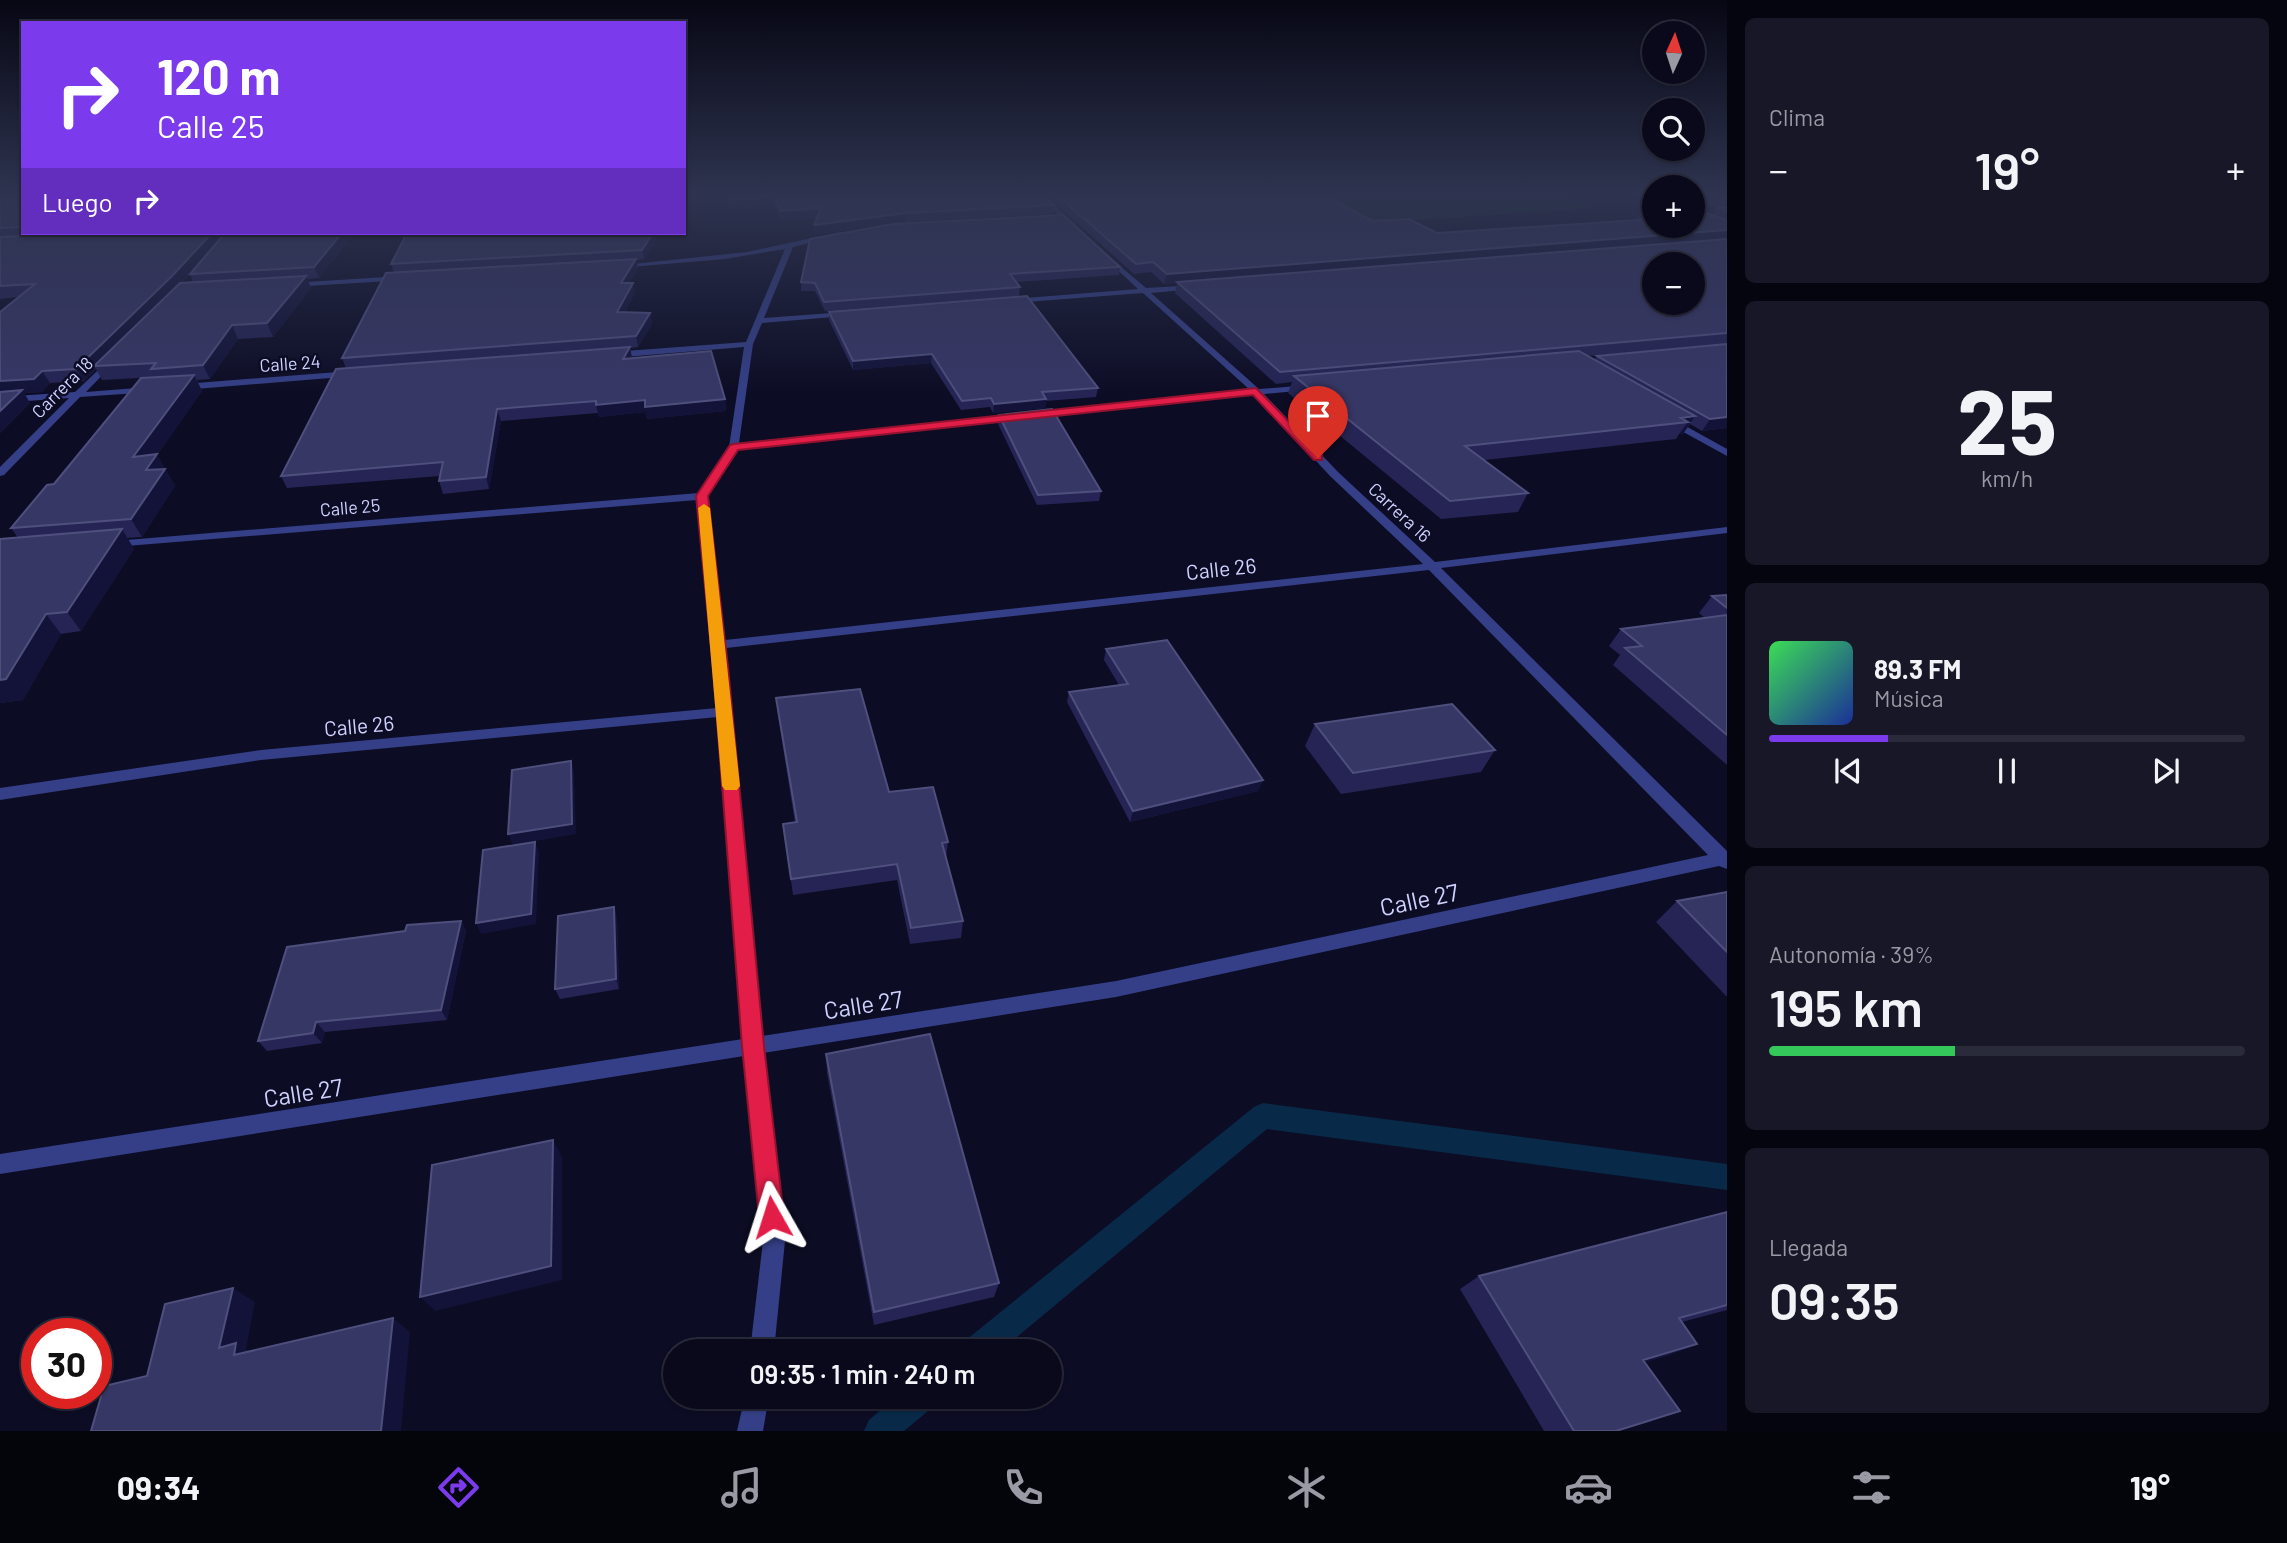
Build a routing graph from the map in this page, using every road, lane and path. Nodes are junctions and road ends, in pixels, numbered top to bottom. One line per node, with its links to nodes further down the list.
1 (667, 263): 4 (street)
2 (783, 263): 11 (street)
3 (1113, 263): 8 (street, Carrera 16)
4 (611, 266)
5 (418, 277): 6 (street)
6 (280, 285)
7 (1209, 286): 8 (street)
8 (1142, 291): 9 (street); 19 (street, Carrera 16)
9 (1006, 302)
10 (855, 314): 11 (street)
11 (760, 321): 12 (street)
12 (749, 344): 14 (street); 23 (street)
13 (124, 348): 20 (street, Carrera 18)
14 (598, 356)
15 (364, 373): 17 (street, Calle 24)
16 (1311, 387): 19 (street)
17 (171, 388)
18 (158, 389): 20 (street)
19 (1256, 391): 23 (street); 29 (street, Carrera 16)
20 (75, 396): 21 (street); 25 (street, Carrera 18)
21 (0, 400)
22 (1656, 412): 24 (street)
23 (734, 447): 26 (street)
24 (1727, 453)
25 (0, 472)
26 (702, 496): 28 (street, Calle 25); 30 (street)
27 (1727, 530): 29 (street, Calle 26)
28 (96, 546)
29 (1432, 566): 30 (street, Calle 26); 33 (street, Carrera 16)
30 (719, 645): 31 (street)
31 (725, 712): 32 (street, Calle 26); 34 (street)
32 (0, 794)
33 (1725, 860): 34 (street, Calle 27)
34 (753, 1046): 35 (street, Calle 27); 36 (street)
35 (0, 1164)
36 (763, 1339)
37 (754, 1409): 38 (street)
38 (750, 1431)

